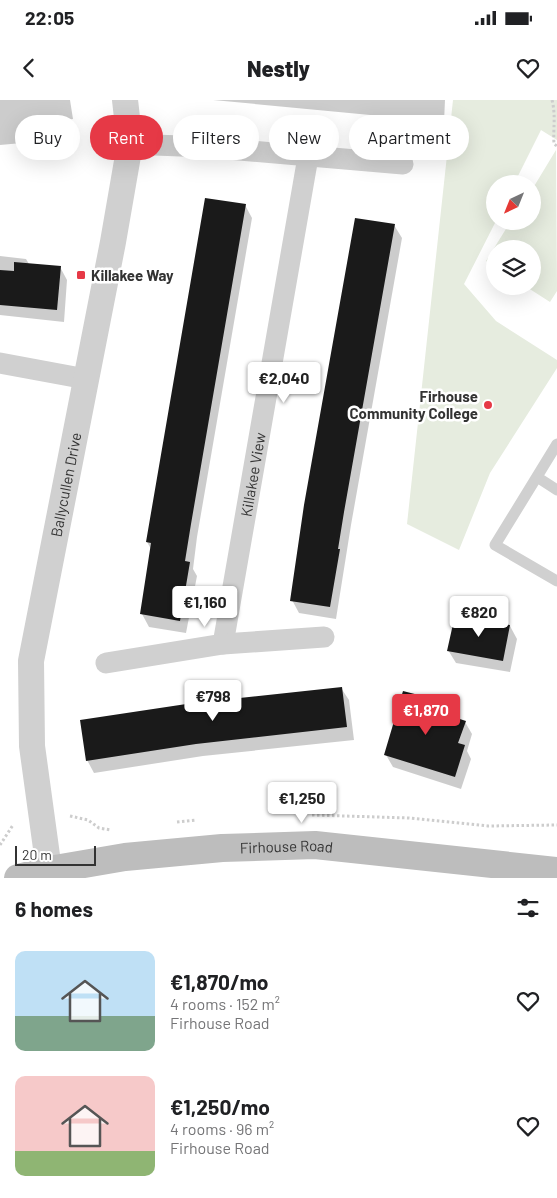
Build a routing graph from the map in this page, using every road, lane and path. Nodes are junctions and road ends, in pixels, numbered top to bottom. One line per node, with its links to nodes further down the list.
1 (126, 100): 3 (street, Ballycullen Drive)
2 (552, 100): 5 (path)
3 (127, 115)
4 (163, 145): 6 (street)
5 (557, 146)
6 (269, 153)
7 (339, 159): 10 (street)
8 (127, 160): 12 (street, Ballycullen Drive)
9 (307, 160): 18 (street, Killakee View)
10 (403, 164)
11 (0, 363): 12 (street)
12 (86, 379): 22 (street, Ballycullen Drive)
13 (557, 444): 14 (lane)
14 (537, 477): 15 (lane); 16 (lane)
15 (557, 490)
16 (557, 581)
17 (324, 637): 18 (street)
18 (223, 644): 19 (street)
19 (106, 663)
20 (13, 825): 21 (path)
21 (0, 845)
22 (49, 870): 23 (main road, Firhouse Road); 24 (main road, Firhouse Road)
23 (557, 871)
24 (18, 878)

